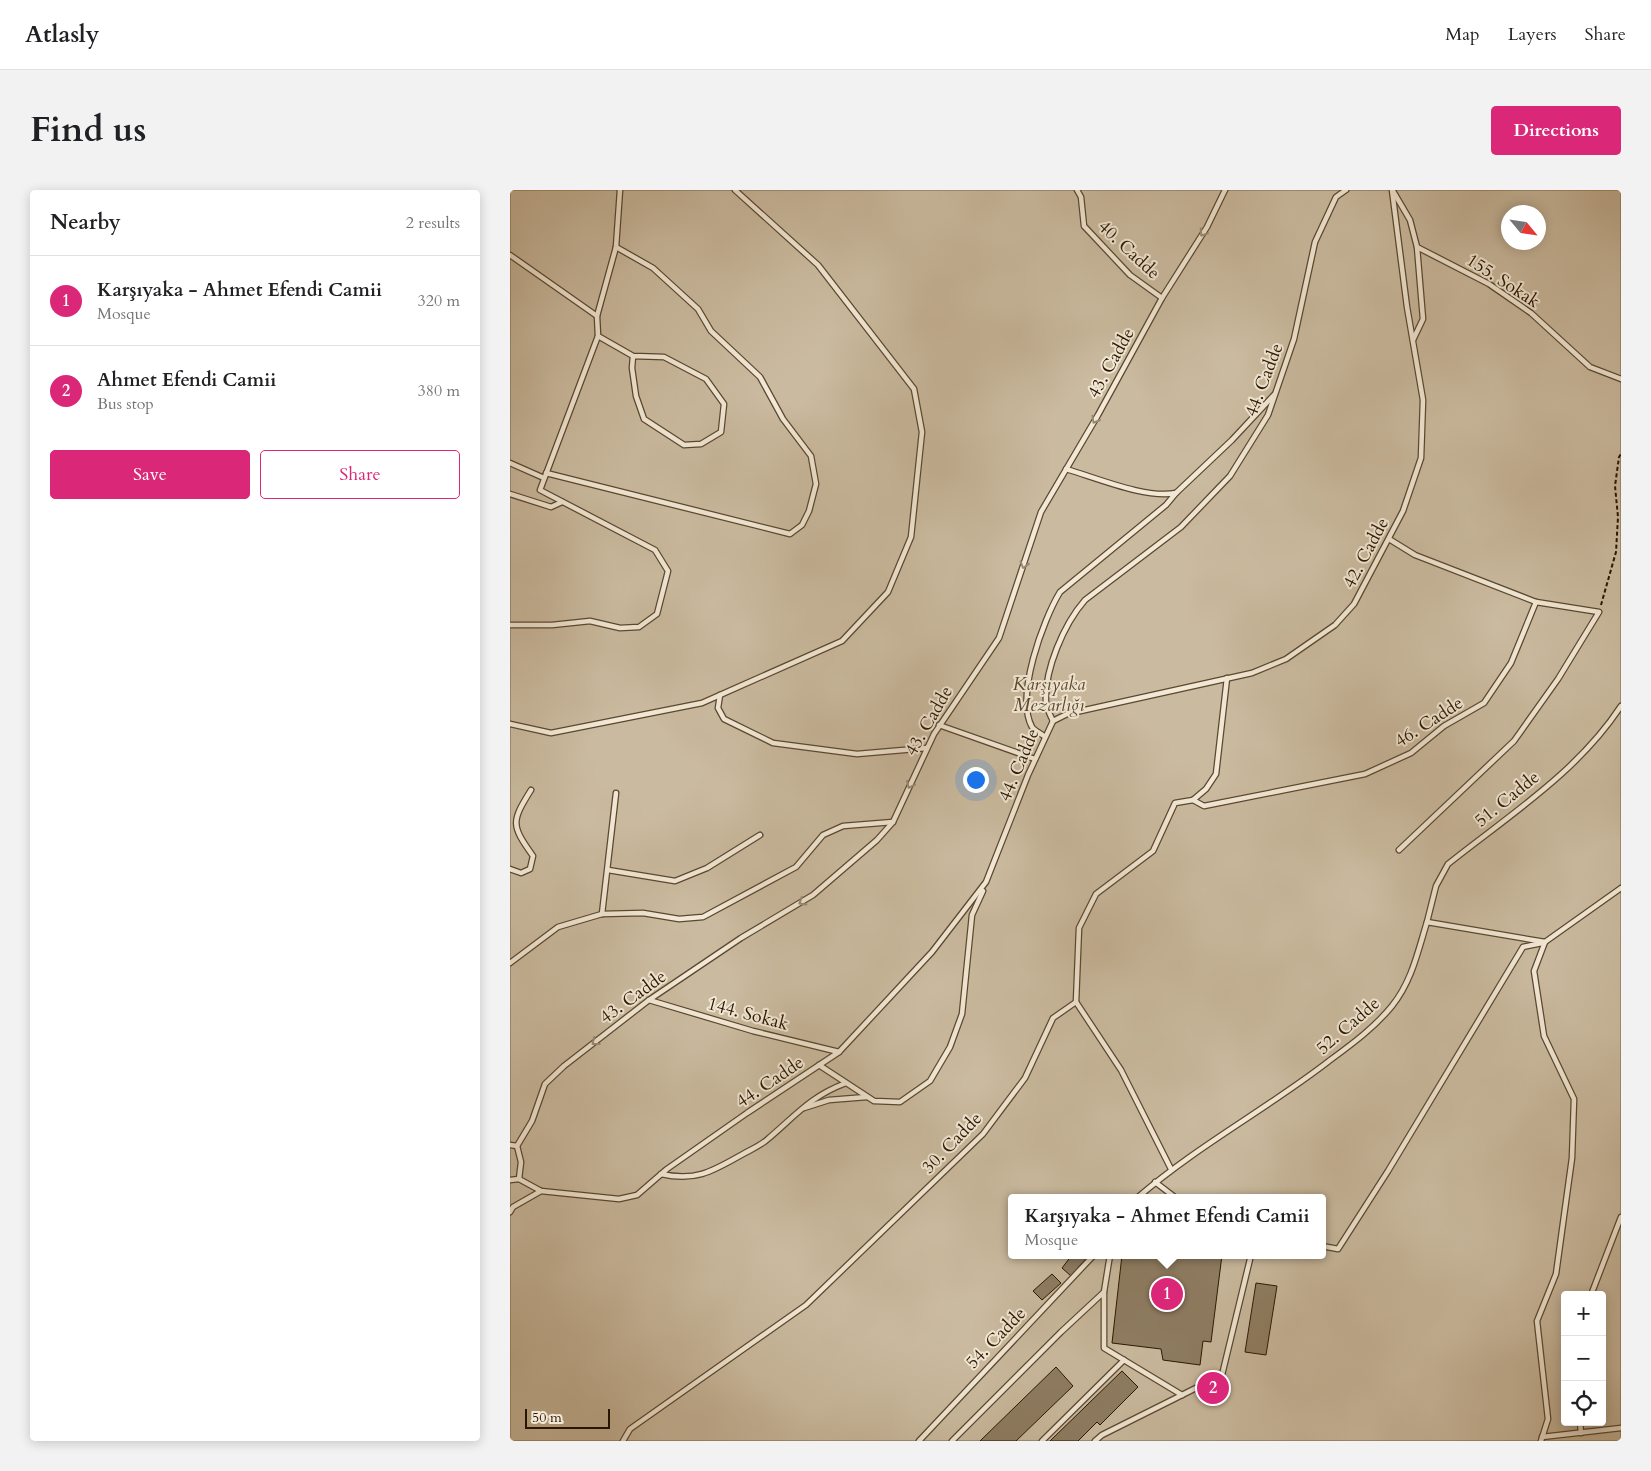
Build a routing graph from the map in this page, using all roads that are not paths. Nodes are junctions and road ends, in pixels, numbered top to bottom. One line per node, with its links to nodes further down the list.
1 (620, 190): 7 (lane)
2 (735, 190): 28 (lane)
3 (1077, 190): 10 (lane, 40. Cadde)
4 (1225, 190): 10 (lane, 43. Cadde, one-way to 10)
5 (1346, 190): 16 (lane, 44. Cadde)
6 (1392, 190): 8 (lane); 13 (lane, 42. Cadde)
7 (616, 247): 11 (lane); 19 (lane)
8 (1417, 247): 13 (lane); 15 (lane, 155. Sokak)
9 (510, 255): 11 (lane)
10 (1162, 298): 18 (lane, 43. Cadde, one-way to 18)
11 (597, 316): 12 (lane)
12 (598, 336): 14 (lane); 19 (lane)
13 (1412, 341): 24 (lane, 42. Cadde)
14 (634, 356): 14 (lane)
15 (1621, 379)
16 (1277, 393): 21 (lane); 30 (lane, 44. Cadde)
17 (510, 463): 20 (lane)
18 (1066, 469): 21 (lane); 32 (lane, 43. Cadde, one-way to 32)
19 (546, 473): 20 (lane)
20 (544, 478): 23 (lane)
21 (1176, 492): 33 (lane)
22 (510, 494): 23 (lane)
23 (562, 502): 26 (lane)
24 (1389, 539): 25 (lane); 27 (lane, 42. Cadde)
25 (1536, 602): 38 (lane, 46. Cadde); 41 (lane)
26 (510, 625)
27 (1227, 678): 30 (lane, 42. Cadde); 38 (lane)
28 (720, 695): 31 (lane); 34 (lane)
29 (1621, 706): 47 (lane, 51. Cadde)
30 (1053, 721): 33 (lane, 44. Cadde)
31 (510, 724)
32 (940, 725): 34 (lane, 43. Cadde); 35 (lane)
33 (1044, 736): 35 (lane, 44. Cadde)
34 (927, 748): 39 (lane, 43. Cadde, one-way to 39)
35 (1035, 759): 44 (lane, 44. Cadde)
36 (531, 790): 42 (lane)
37 (616, 793): 43 (lane)
38 (1193, 800): 51 (lane)
39 (893, 822): 46 (lane); 50 (lane, 43. Cadde, one-way to 50)
40 (760, 835): 43 (lane)
41 (1399, 850)
42 (510, 869)
43 (608, 870): 46 (lane)
44 (986, 882): 52 (lane, 44. Cadde); 55 (lane)
45 (1621, 888): 48 (lane)
46 (602, 914): 49 (lane)
47 (1427, 922): 48 (lane); 59 (lane, 52. Cadde)
48 (1546, 942): 70 (lane); 81 (lane)
49 (510, 963)
50 (649, 1000): 52 (lane, 144. Sokak); 58 (lane, 43. Cadde, one-way to 58)
51 (1076, 1002): 59 (lane); 82 (lane, 30. Cadde)
52 (840, 1052): 53 (lane, 44. Cadde)
53 (819, 1066): 54 (lane); 60 (lane, 44. Cadde)
54 (846, 1083): 55 (lane); 56 (lane)
55 (868, 1097): 56 (lane)
56 (801, 1109): 60 (lane)
57 (510, 1145): 58 (lane)
58 (517, 1146): 61 (lane)
59 (1171, 1169): 63 (lane)
60 (661, 1174): 64 (lane, 44. Cadde)
61 (519, 1179): 62 (lane); 64 (lane)
62 (510, 1180)
63 (1155, 1182): 65 (lane); 66 (lane)
64 (541, 1191): 67 (lane)
65 (1142, 1194)
66 (1171, 1194)
67 (510, 1212)
68 (1621, 1217): 69 (lane)
69 (1620, 1228): 74 (lane)
70 (1326, 1247)
71 (1090, 1259): 83 (lane, 54. Cadde)
72 (1109, 1259): 75 (lane)
73 (1250, 1259): 77 (lane)
74 (1593, 1291)
75 (1104, 1292): 76 (lane); 84 (lane)
76 (1124, 1360): 77 (lane); 85 (lane)
77 (1182, 1395): 86 (lane)
78 (1580, 1426): 80 (lane)
79 (1620, 1427): 80 (lane)
80 (1581, 1433): 81 (lane)
81 (1542, 1439)
82 (623, 1441)
83 (919, 1441)
84 (952, 1441)
85 (1042, 1441)
86 (1095, 1441)

